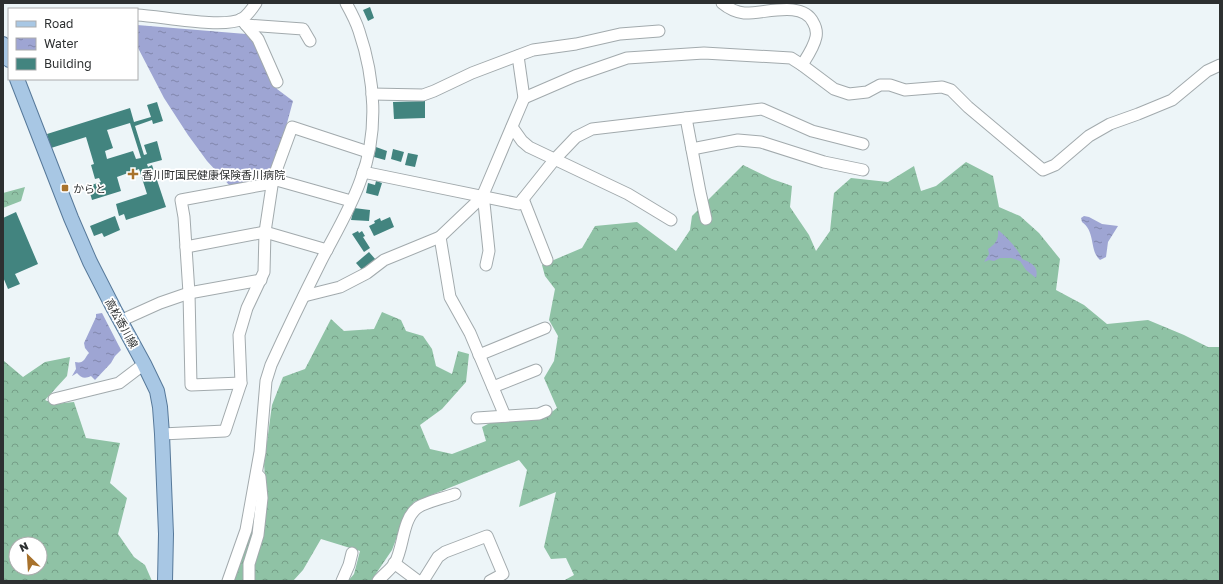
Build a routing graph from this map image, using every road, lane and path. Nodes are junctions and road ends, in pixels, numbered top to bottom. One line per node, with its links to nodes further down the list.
1 (256, 3): 5 (street)
2 (346, 3): 15 (street)
3 (722, 3): 11 (street)
4 (138, 15): 5 (street)
5 (243, 22): 7 (street); 14 (street)
6 (659, 31): 10 (street)
7 (310, 41)
8 (5, 45): 9 (main road)
9 (8, 56)
10 (518, 56): 15 (street); 16 (street)
11 (802, 65): 12 (street); 16 (street)
12 (1220, 65)
13 (16, 80): 40 (main road, 高松香川線)
14 (277, 82)
15 (372, 94): 21 (street)
16 (524, 98): 18 (street)
17 (686, 118): 19 (street); 20 (street); 22 (street)
18 (512, 127): 22 (street); 26 (street)
19 (863, 144)
20 (692, 149): 23 (street); 29 (street)
21 (368, 152): 24 (street); 25 (street)
22 (555, 159): 27 (street); 30 (street)
23 (863, 170)
24 (363, 172): 26 (street); 28 (street)
25 (273, 181): 28 (street); 31 (street); 33 (street)
26 (482, 197): 27 (street); 32 (street); 36 (street)
27 (523, 199): 35 (street)
28 (351, 202): 34 (street)
29 (706, 219)
30 (671, 220)
31 (265, 232): 33 (street); 34 (street); 37 (street)
32 (440, 237): 39 (street); 42 (street)
33 (186, 247): 38 (street)
34 (327, 250): 39 (street)
35 (547, 260)
36 (486, 265)
37 (261, 280): 38 (street); 45 (street)
38 (189, 292): 40 (street); 45 (street)
39 (304, 296): 52 (street)
40 (120, 321): 43 (main road, 高松香川線)
41 (545, 328): 42 (street)
42 (479, 355): 46 (street)
43 (144, 364): 47 (street); 51 (main road, 高松香川線)
44 (536, 370): 46 (street)
45 (241, 383): 51 (street)
46 (493, 387): 49 (street)
47 (54, 399)
48 (546, 411): 49 (street)
49 (505, 416): 50 (street)
50 (477, 418)
51 (162, 434): 56 (main road, 高松香川線)
52 (256, 473): 57 (street); 58 (street)
53 (455, 494): 55 (street)
54 (352, 553): 59 (street)
55 (394, 563): 60 (street); 61 (street)
56 (165, 581)
57 (228, 581)
58 (249, 581)
59 (342, 581)
60 (378, 581)
61 (418, 581)
62 (423, 581): 63 (street)
63 (490, 581)

